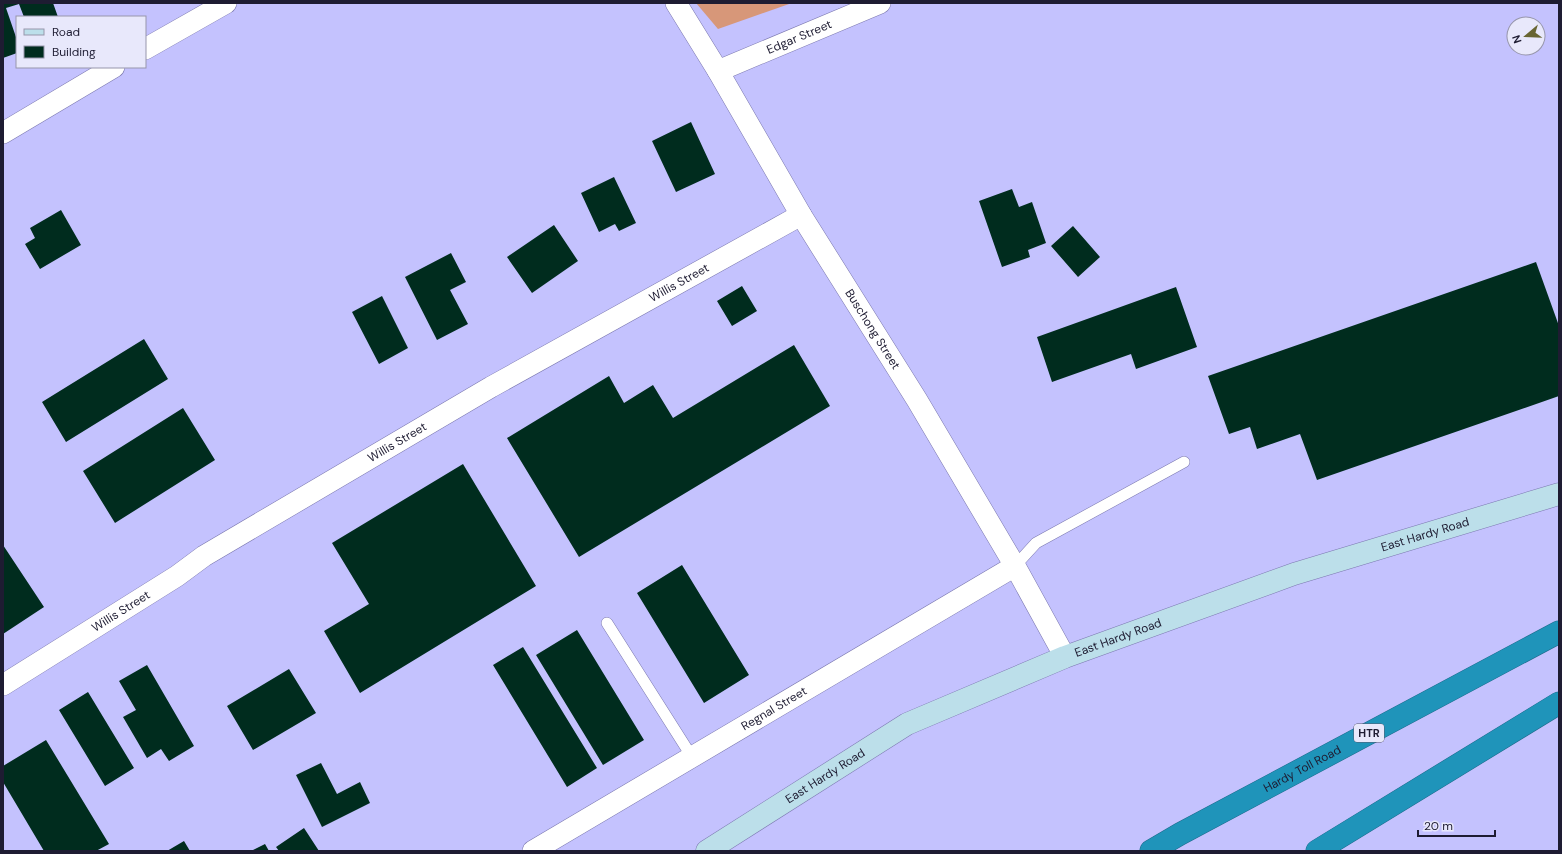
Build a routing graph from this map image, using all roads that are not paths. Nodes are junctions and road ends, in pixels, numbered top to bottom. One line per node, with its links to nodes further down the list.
1 (226, 3): 4 (street)
2 (676, 3): 6 (street, Buschong Street)
3 (880, 3): 6 (street, Edgar Street)
4 (146, 48)
5 (112, 68): 7 (street)
6 (718, 70): 8 (street, Buschong Street)
7 (3, 133)
8 (801, 215): 11 (street, Buschong Street); 15 (street, Willis Street)
9 (1184, 462): 11 (lane)
10 (1559, 494): 14 (main road, East Hardy Road)
11 (1014, 566): 14 (street, Buschong Street); 17 (street, Regnal Street)
12 (607, 623): 17 (lane)
13 (1559, 632): 20 (highway, Hardy Toll Road / HTR)
14 (1065, 657): 19 (main road, East Hardy Road)
15 (3, 685)
16 (1559, 703): 21 (highway)
17 (692, 757): 18 (street, Regnal Street)
18 (533, 851)
19 (707, 851)
20 (1151, 851)
21 (1317, 851)

